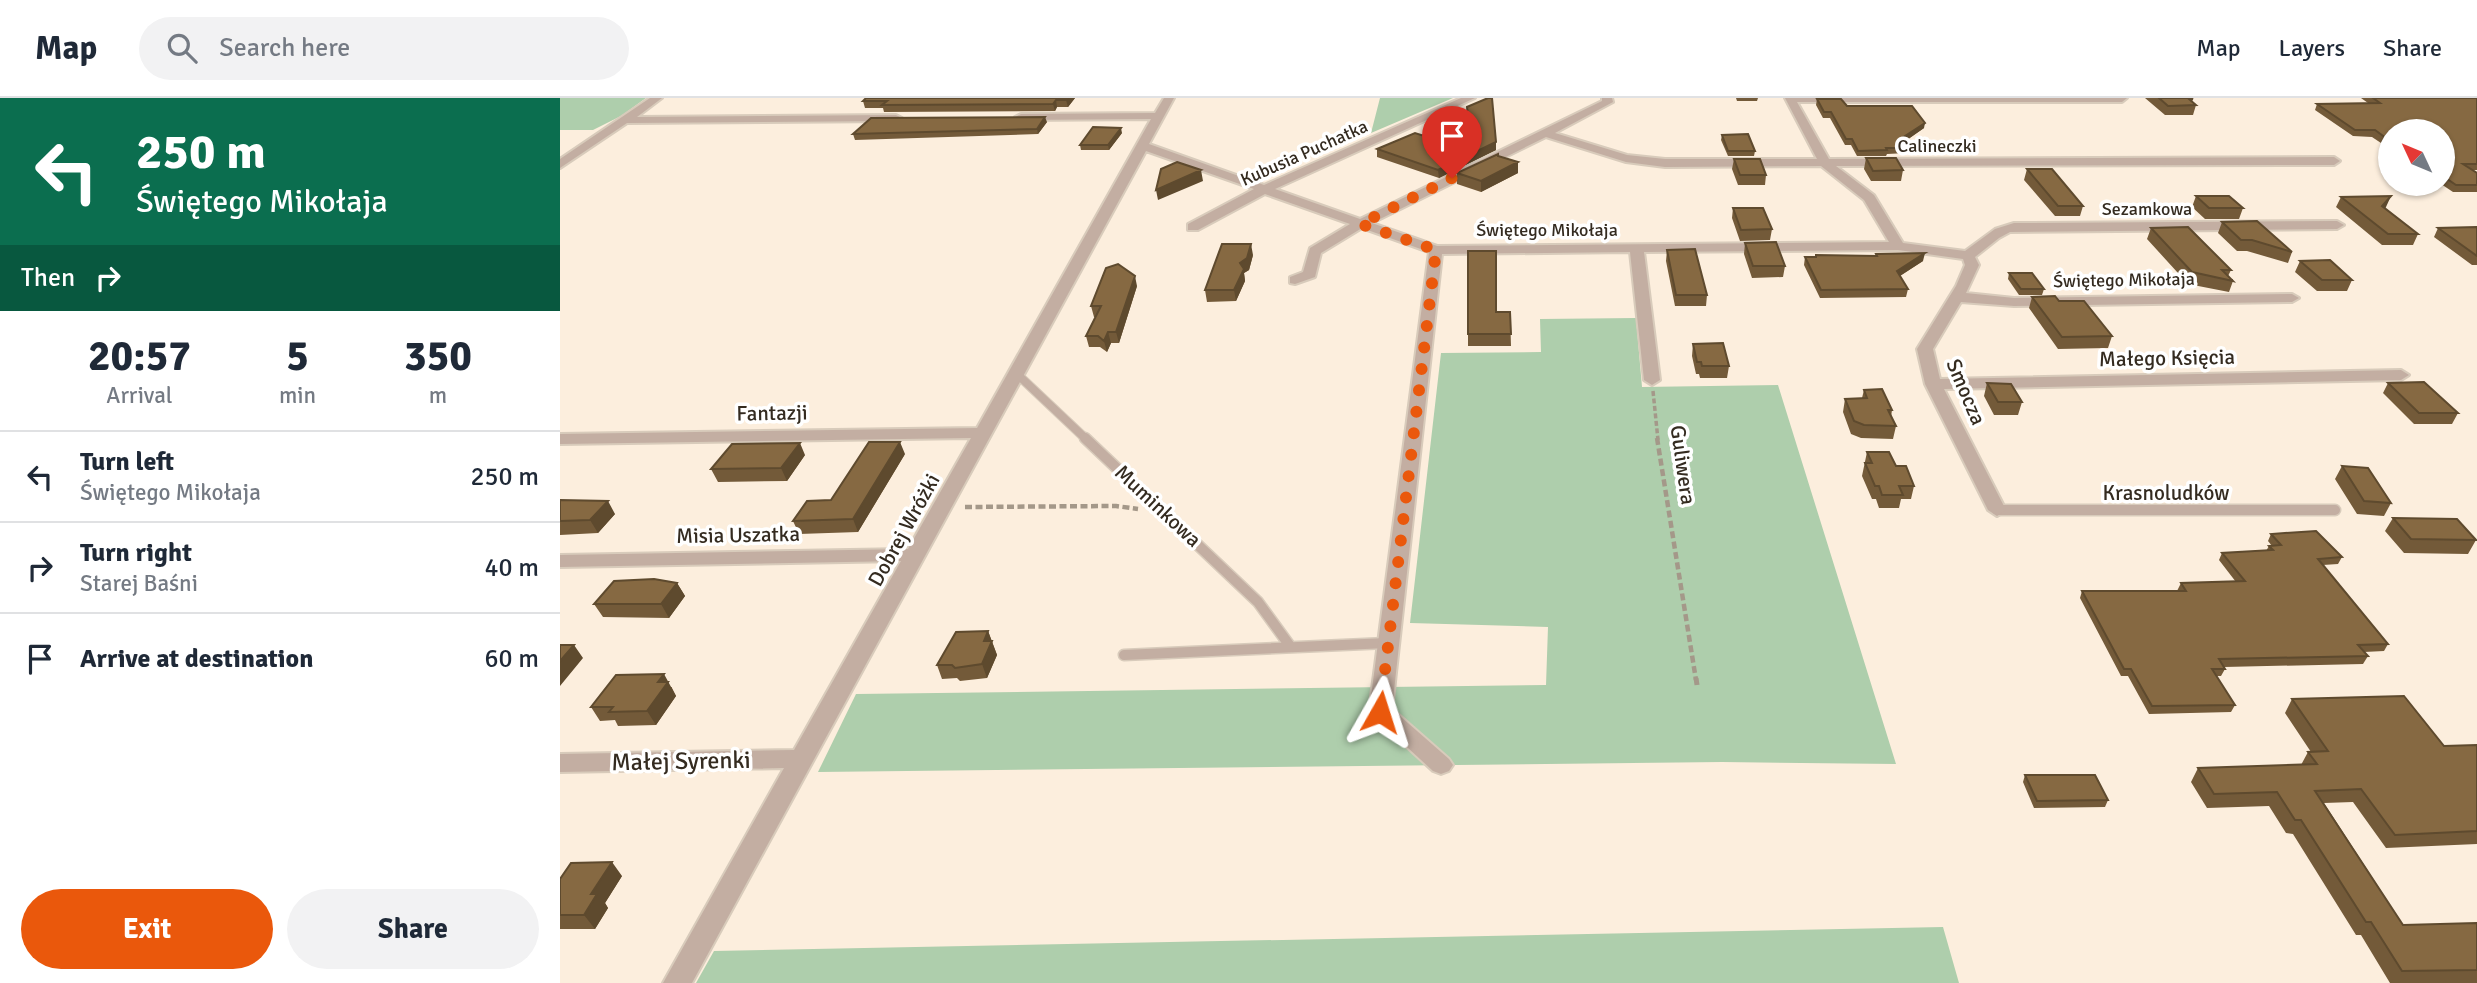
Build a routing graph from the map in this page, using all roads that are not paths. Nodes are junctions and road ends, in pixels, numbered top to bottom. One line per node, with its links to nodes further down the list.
1 (657, 98): 10 (street)
2 (1169, 98): 7 (street, Dobrej Wróżki)
3 (1470, 98): 16 (street, Kubusia Puchatka)
4 (1607, 98): 11 (street)
5 (1790, 98): 6 (street); 15 (street)
6 (2122, 99)
7 (1160, 116): 8 (street); 12 (street, Dobrej Wróżki)
8 (1008, 117)
9 (912, 118): 10 (street)
10 (624, 120): 14 (street)
11 (1544, 134): 15 (street, Calineczki); 17 (street)
12 (1143, 146): 16 (street, Świętego Mikołaja); 27 (street, Dobrej Wróżki)
13 (2334, 161): 15 (street, Calineczki)
14 (560, 164)
15 (1826, 164): 20 (street)
16 (1262, 190): 17 (street, Świętego Mikołaja); 19 (street, Kubusia Puchatka)
17 (1360, 224): 22 (street, Świętego Mikołaja); 24 (street)
18 (2337, 225): 23 (street, Sezamkowa)
19 (1193, 227)
20 (1898, 246): 21 (street, Świętego Mikołaja); 23 (street, Świętego Mikołaja)
21 (1637, 249): 22 (street, Świętego Mikołaja); 29 (street)
22 (1436, 250): 37 (street)
23 (1968, 256): 25 (street, Smocza)
24 (1295, 280)
25 (1957, 297): 26 (street, Świętego Mikołaja); 30 (street, Smocza)
26 (2292, 298)
27 (1017, 374): 31 (street, Dobrej Wróżki); 38 (lane, Muminkowa)
28 (2401, 375): 30 (street, Małego Księcia)
29 (1653, 380)
30 (1933, 384): 33 (street, Smocza)
31 (984, 433): 32 (street, Fantazji); 35 (street, Dobrej Wróżki)
32 (560, 439)
33 (1997, 510): 34 (lane, Krasnoludków)
34 (2335, 510)
35 (916, 555): 36 (street, Misia Uszatka); 40 (street, Dobrej Wróżki)
36 (560, 561)
37 (1387, 643): 38 (lane); 42 (street)
38 (1290, 646): 39 (lane)
39 (1124, 655)
40 (801, 759): 41 (street, Małej Syrenki); 43 (street, Dobrej Wróżki)
41 (560, 763)
42 (1441, 765)
43 (677, 983)

